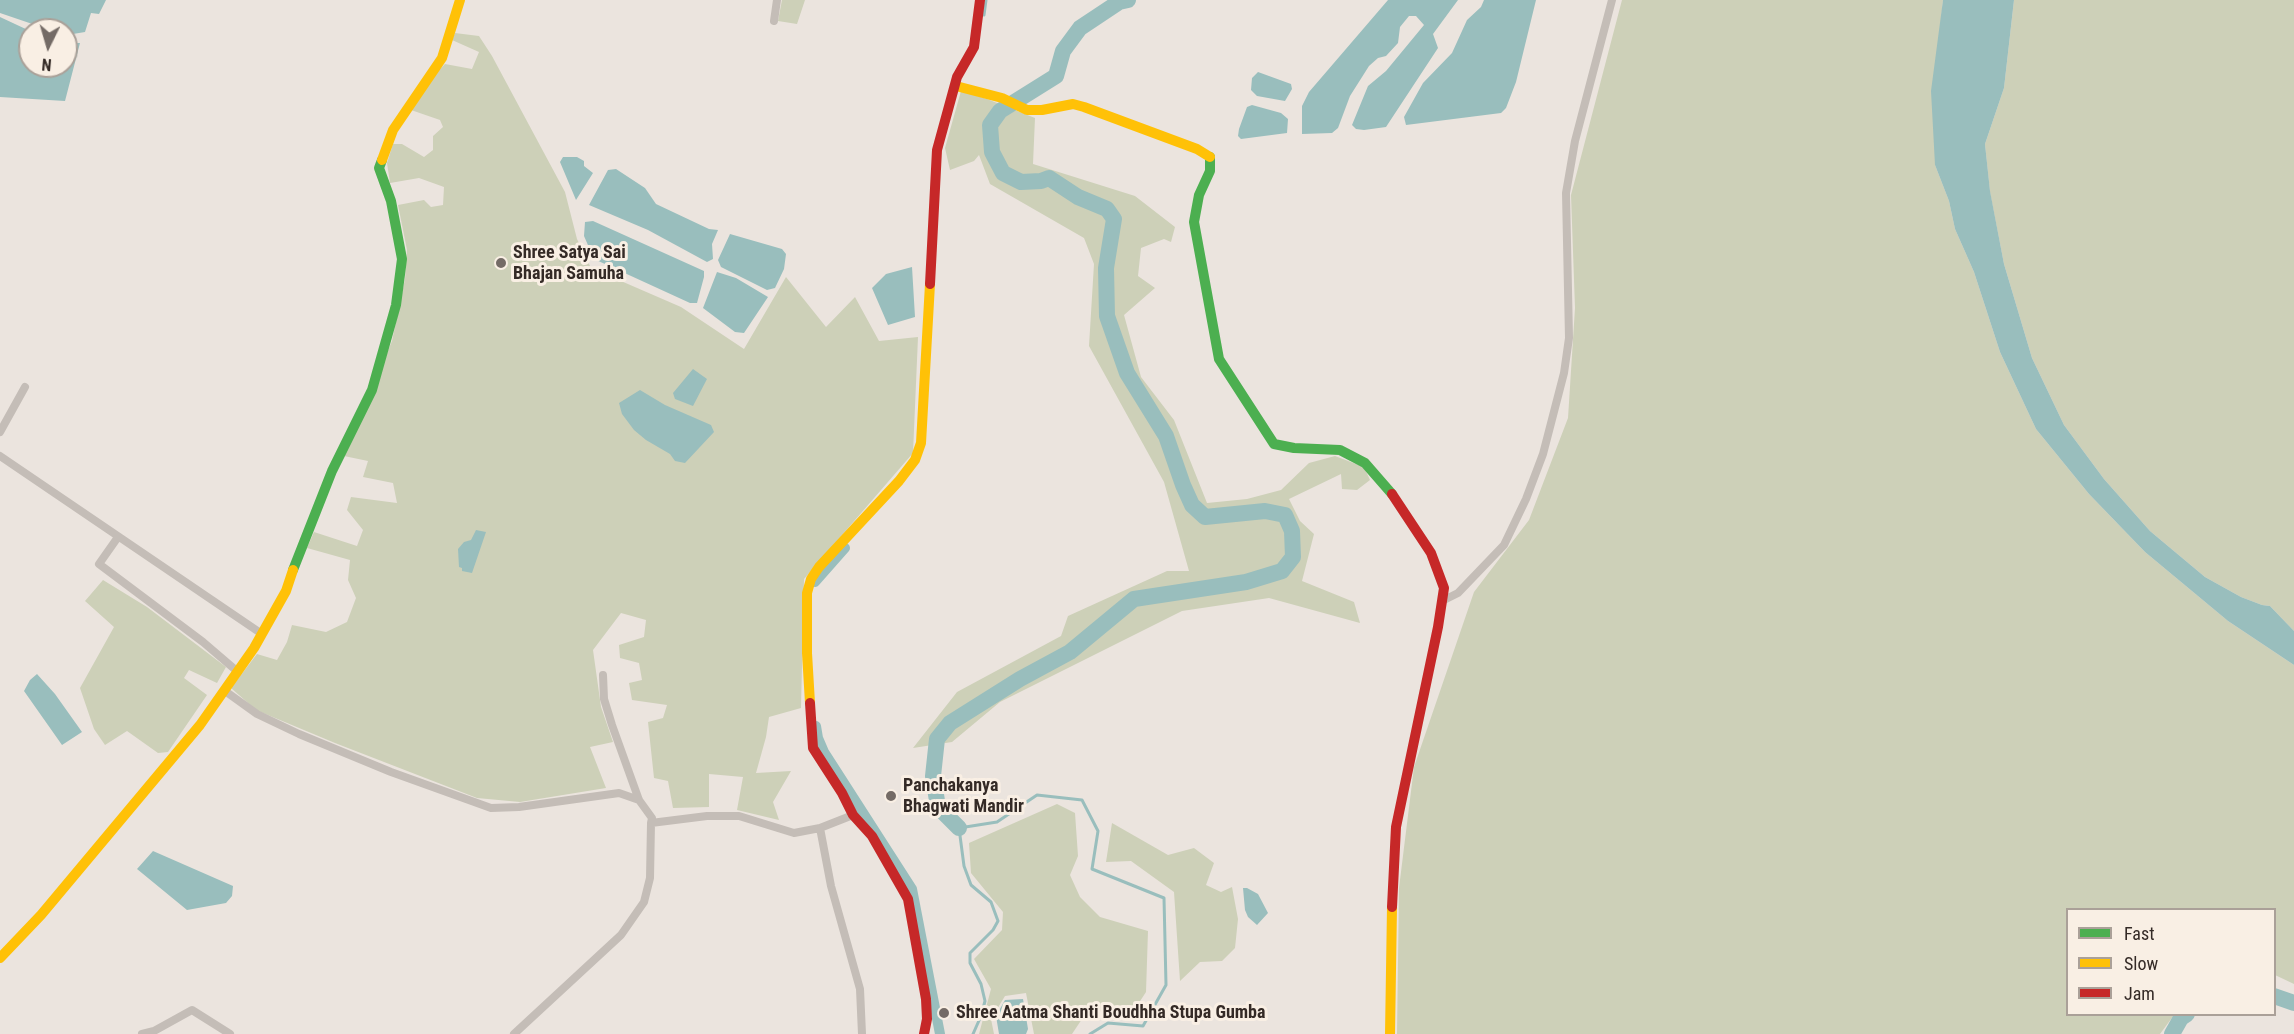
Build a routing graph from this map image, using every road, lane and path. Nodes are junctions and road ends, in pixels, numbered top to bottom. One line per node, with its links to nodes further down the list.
1 (460, 0): 12 (street)
2 (777, 0): 5 (street)
3 (980, 0): 6 (street)
4 (1612, 0): 11 (street)
5 (774, 21)
6 (956, 86): 11 (street); 17 (street)
7 (25, 387): 8 (street)
8 (0, 432)
9 (0, 456): 10 (street)
10 (118, 537): 12 (street); 13 (street)
11 (1442, 601): 26 (street)
12 (262, 634): 13 (street)
13 (238, 672): 15 (street)
14 (603, 675): 16 (street)
15 (225, 691): 16 (street); 20 (street)
16 (639, 800): 18 (street)
17 (853, 815): 19 (street); 25 (street)
18 (651, 822): 19 (street); 23 (street)
19 (820, 828): 24 (street)
20 (0, 958)
21 (142, 1034): 22 (street)
22 (230, 1034)
23 (514, 1034)
24 (862, 1034)
25 (924, 1034)
26 (1390, 1034)

